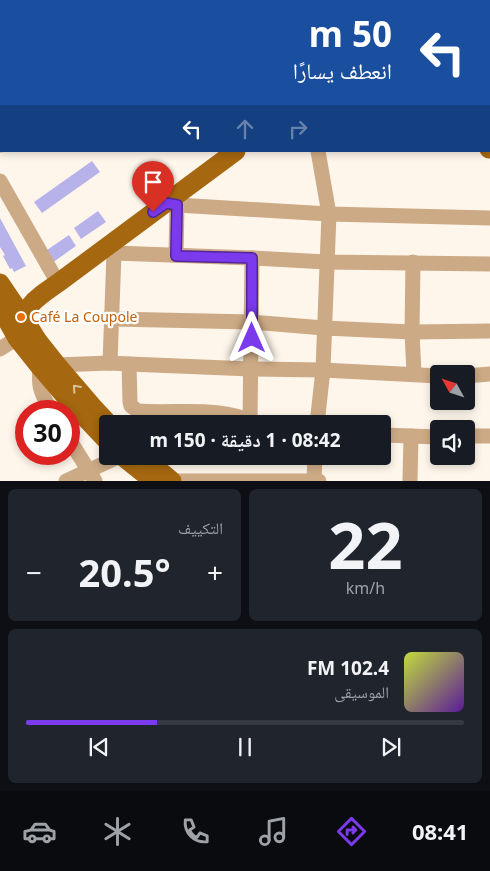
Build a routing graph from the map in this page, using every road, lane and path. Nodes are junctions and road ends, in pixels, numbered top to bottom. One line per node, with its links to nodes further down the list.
1 (235, 152): 4 (main road)
2 (318, 152): 5 (street)
3 (0, 181): 14 (street)
4 (171, 204): 5 (street); 7 (main road); 8 (street)
5 (329, 214): 6 (street); 10 (street)
6 (490, 218)
7 (114, 247): 8 (street); 14 (main road); 17 (street)
8 (176, 256): 9 (street)
9 (252, 258): 10 (street); 18 (street)
10 (326, 262): 11 (street); 19 (street)
11 (413, 262): 12 (street); 21 (street)
12 (490, 264)
13 (0, 283): 16 (main road)
14 (58, 283): 16 (main road)
15 (0, 308): 22 (main road)
16 (23, 317): 22 (main road); 26 (main road)
17 (112, 319): 18 (street); 24 (street)
18 (252, 322): 19 (street); 27 (street)
19 (324, 328): 21 (street); 28 (street)
20 (490, 331): 21 (street)
21 (412, 332): 29 (street)
22 (17, 338): 23 (street); 26 (main road)
23 (0, 348)
24 (110, 363): 25 (street); 26 (street)
25 (129, 364): 27 (street); 35 (street)
26 (48, 366): 33 (street); 34 (main road, one-way to 26); 38 (main road)
27 (251, 369): 28 (street); 36 (street)
28 (323, 370): 29 (street); 37 (street)
29 (414, 374): 31 (street)
30 (490, 374): 32 (street)
31 (430, 375)
32 (475, 375)
33 (45, 400)
34 (100, 415)
35 (236, 415)
36 (254, 415)
37 (318, 415)
38 (99, 433)
39 (391, 435): 40 (street)
40 (412, 436): 43 (street); 55 (street)
41 (475, 436): 42 (street)
42 (490, 436)
43 (430, 437)
44 (80, 457): 49 (street)
45 (108, 465): 49 (street)
46 (133, 465): 51 (main road)
47 (153, 465): 52 (main road)
48 (315, 465): 53 (street)
49 (92, 476): 50 (street)
50 (66, 481)
51 (153, 481)
52 (172, 481): 53 (street)
53 (314, 481): 54 (street)
54 (319, 481)
55 (410, 481)

